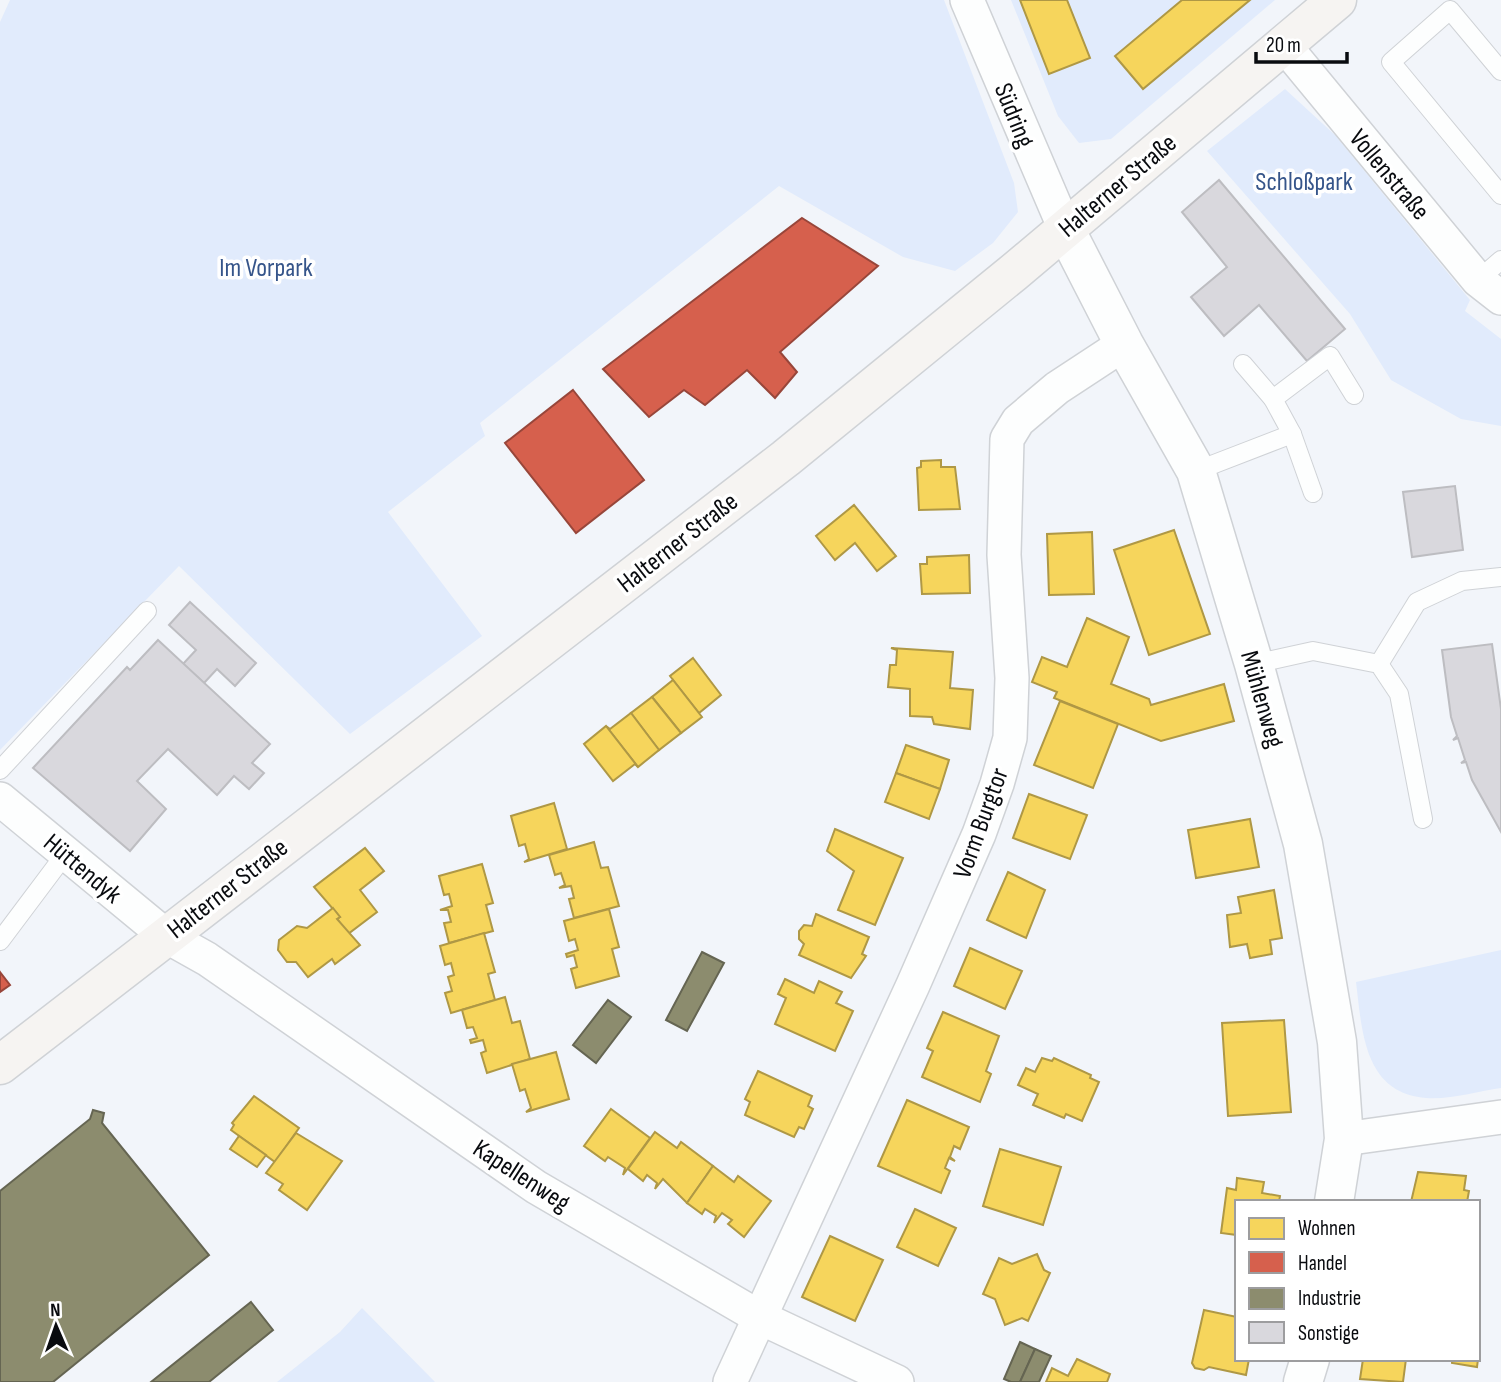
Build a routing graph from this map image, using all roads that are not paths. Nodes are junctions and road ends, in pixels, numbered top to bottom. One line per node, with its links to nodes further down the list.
1 (967, 0): 6 (street, Südring)
2 (1337, 0): 3 (main road, Halterner Straße)
3 (1284, 45): 6 (main road, Halterner Straße); 7 (street, Vollenstraße)
4 (1501, 71): 5 (lane)
5 (1501, 195)
6 (1065, 229): 8 (street, Mühlenweg); 23 (main road, Halterner Straße)
7 (1493, 279)
8 (1124, 344): 13 (street, Mühlenweg); 29 (street, Vorm Burgtor)
9 (1243, 364): 11 (lane)
10 (1354, 395): 11 (lane)
11 (1273, 399): 12 (lane)
12 (1292, 434): 13 (lane); 14 (lane)
13 (1196, 471): 17 (street, Mühlenweg)
14 (1313, 492)
15 (1501, 577): 18 (lane)
16 (147, 611): 19 (lane)
17 (1254, 664): 18 (lane); 27 (street, Mühlenweg)
18 (1379, 664): 21 (lane)
19 (0, 770)
20 (0, 799): 22 (street, Hüttendyk)
21 (1423, 819)
22 (66, 853): 23 (street, Hüttendyk); 24 (lane)
23 (166, 936): 25 (main road, Halterner Straße); 29 (street, Kapellenweg)
24 (0, 941)
25 (0, 1065)
26 (1501, 1117): 27 (street)
27 (1344, 1139): 28 (street, Mühlenweg)
28 (1334, 1200)
29 (759, 1317): 31 (street, Vorm Burgtor); 32 (street, Kapellenweg)
30 (1309, 1361): 33 (street)
31 (730, 1382)
32 (897, 1382)
33 (1303, 1382)

